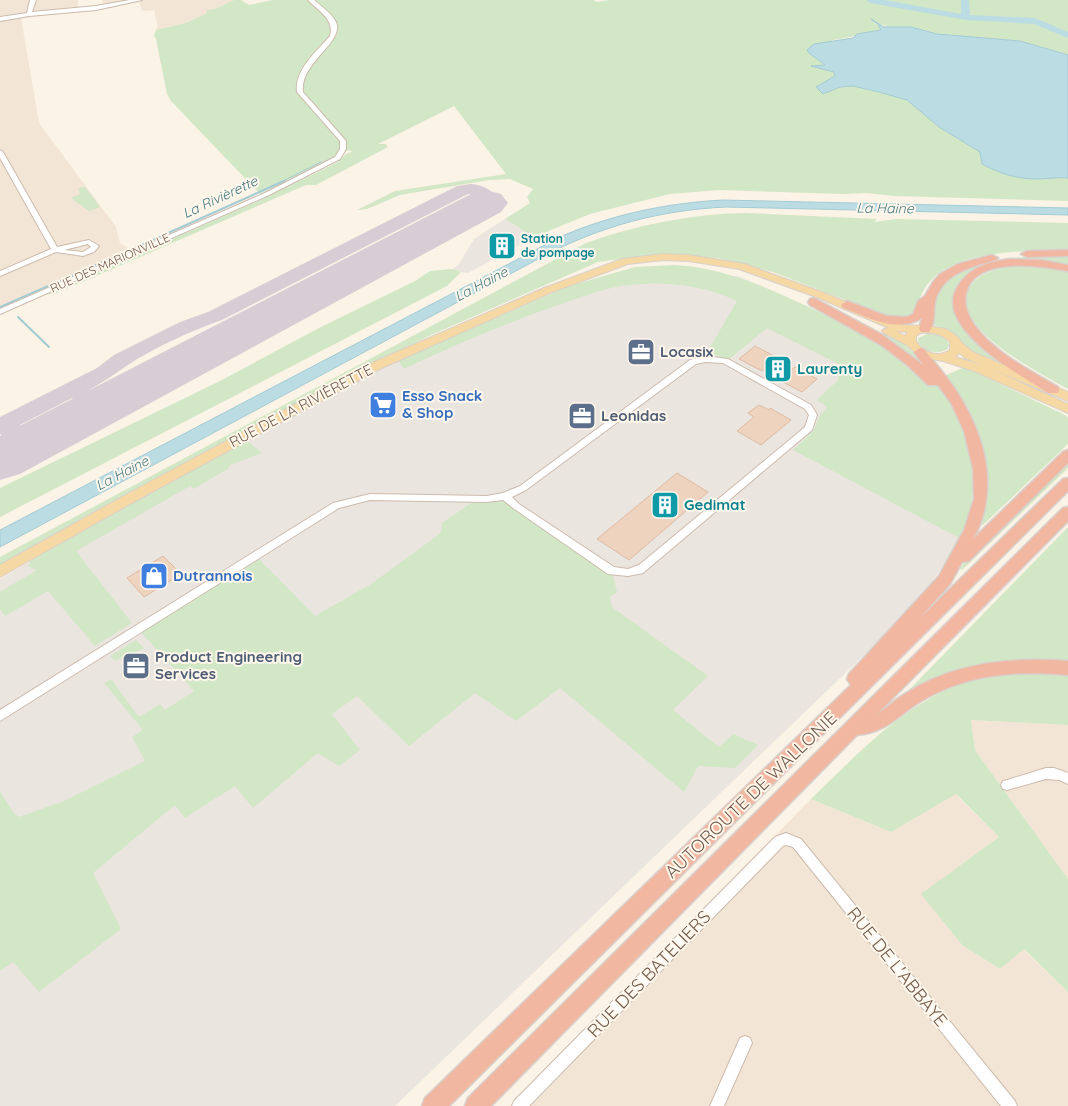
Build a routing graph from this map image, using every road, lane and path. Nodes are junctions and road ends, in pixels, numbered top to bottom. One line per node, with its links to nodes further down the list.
1 (33, 0): 5 (street)
2 (140, 0): 5 (street)
3 (311, 0): 17 (street, RUE DES MARIONVILLE)
4 (0, 14): 6 (street)
5 (29, 14): 6 (street)
6 (20, 15): 7 (street)
7 (0, 19)
8 (0, 152): 9 (street)
9 (3, 164): 13 (street)
10 (1068, 253): 14 (highway)
11 (614, 266): 15 (main road); 16 (main road); 30 (main road, RUE DE LA RIVIÈRETTE)
12 (1068, 268): 22 (highway)
13 (0, 274)
14 (932, 292): 16 (highway); 18 (highway)
15 (814, 302): 20 (main road); 25 (highway)
16 (847, 305): 18 (main road)
17 (0, 312)
18 (922, 330): 19 (main road); 20 (main road)
19 (957, 345): 21 (main road); 22 (main road)
20 (916, 348): 21 (main road); 25 (highway)
21 (944, 357): 24 (main road)
22 (1053, 390): 23 (main road)
23 (1068, 397)
24 (1068, 409)
25 (971, 431): 31 (highway)
26 (1068, 455): 31 (highway)
27 (1068, 483): 35 (highway, AUTOROUTE DE WALLONIE)
28 (505, 496): 28 (street); 33 (street)
29 (1068, 512): 34 (highway, AUTOROUTE DE WALLONIE)
30 (0, 572)
31 (945, 580): 35 (highway)
32 (1068, 668): 34 (highway)
33 (0, 716)
34 (852, 728): 41 (highway, AUTOROUTE DE WALLONIE)
35 (815, 732): 40 (highway, AUTOROUTE DE WALLONIE)
36 (1068, 779): 37 (street)
37 (1007, 785)
38 (779, 842): 42 (street, RUE DES BATELIERS); 44 (street, RUE DE L'ABBAYE)
39 (745, 1043): 43 (street)
40 (434, 1106)
41 (476, 1106)
42 (519, 1106)
43 (717, 1106)
44 (1010, 1106)

